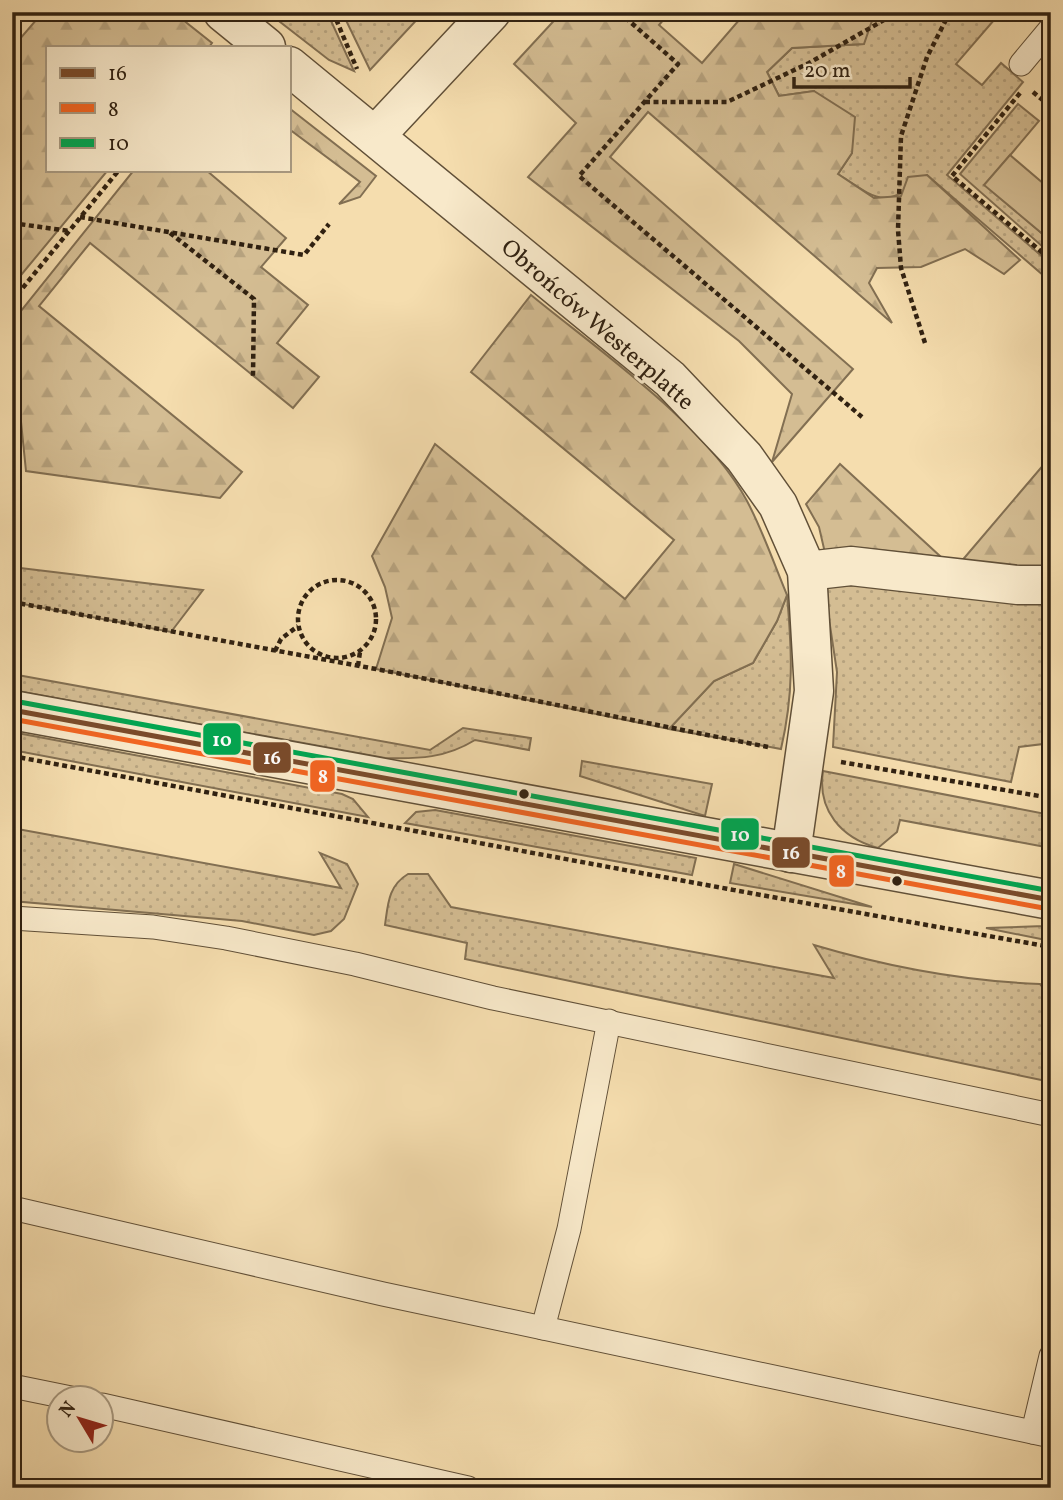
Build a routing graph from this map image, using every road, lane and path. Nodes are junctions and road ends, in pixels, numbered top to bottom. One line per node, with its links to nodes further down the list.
1 (223, 12): 8 (street)
2 (333, 12): 11 (path)
3 (491, 12): 15 (street)
4 (619, 12): 13 (path)
5 (898, 12): 13 (path)
6 (950, 12): 24 (path)
7 (1051, 28): 10 (lane)
8 (265, 46)
9 (290, 67): 15 (street, Obrońców Westerplatte)
10 (1024, 75): 22 (path)
11 (361, 78)
12 (1037, 95): 14 (path)
13 (644, 102): 26 (path)
14 (1051, 107)
15 (374, 136): 27 (street, Obrońców Westerplatte)
16 (118, 172): 17 (path)
17 (80, 217): 20 (path); 21 (path)
18 (12, 223): 20 (path)
19 (329, 224): 21 (path)
20 (69, 231): 23 (path)
21 (169, 232): 25 (path)
22 (1051, 260)
23 (12, 301)
24 (925, 344)
25 (253, 376)
26 (862, 417)
27 (807, 571): 28 (street); 36 (street, Obrońców Westerplatte)
28 (1051, 585)
29 (12, 602): 31 (path)
30 (298, 626): 31 (path); 32 (path); 32 (path)
31 (275, 652): 33 (path)
32 (360, 652): 33 (path)
33 (358, 666): 36 (path)
34 (12, 710): 38 (street)
35 (12, 756): 41 (path)
36 (805, 756): 37 (path); 38 (street, Obrońców Westerplatte)
37 (1051, 798)
38 (791, 853): 39 (street)
39 (1051, 900)
40 (12, 918): 42 (lane)
41 (1051, 947)
42 (609, 1021): 43 (lane); 45 (lane)
43 (1051, 1115)
44 (12, 1208): 45 (lane)
45 (543, 1328): 50 (lane)
46 (1051, 1356): 50 (lane)
47 (12, 1386): 48 (lane)
48 (46, 1393)
49 (116, 1408): 51 (lane)
50 (1042, 1434)
51 (468, 1488)

